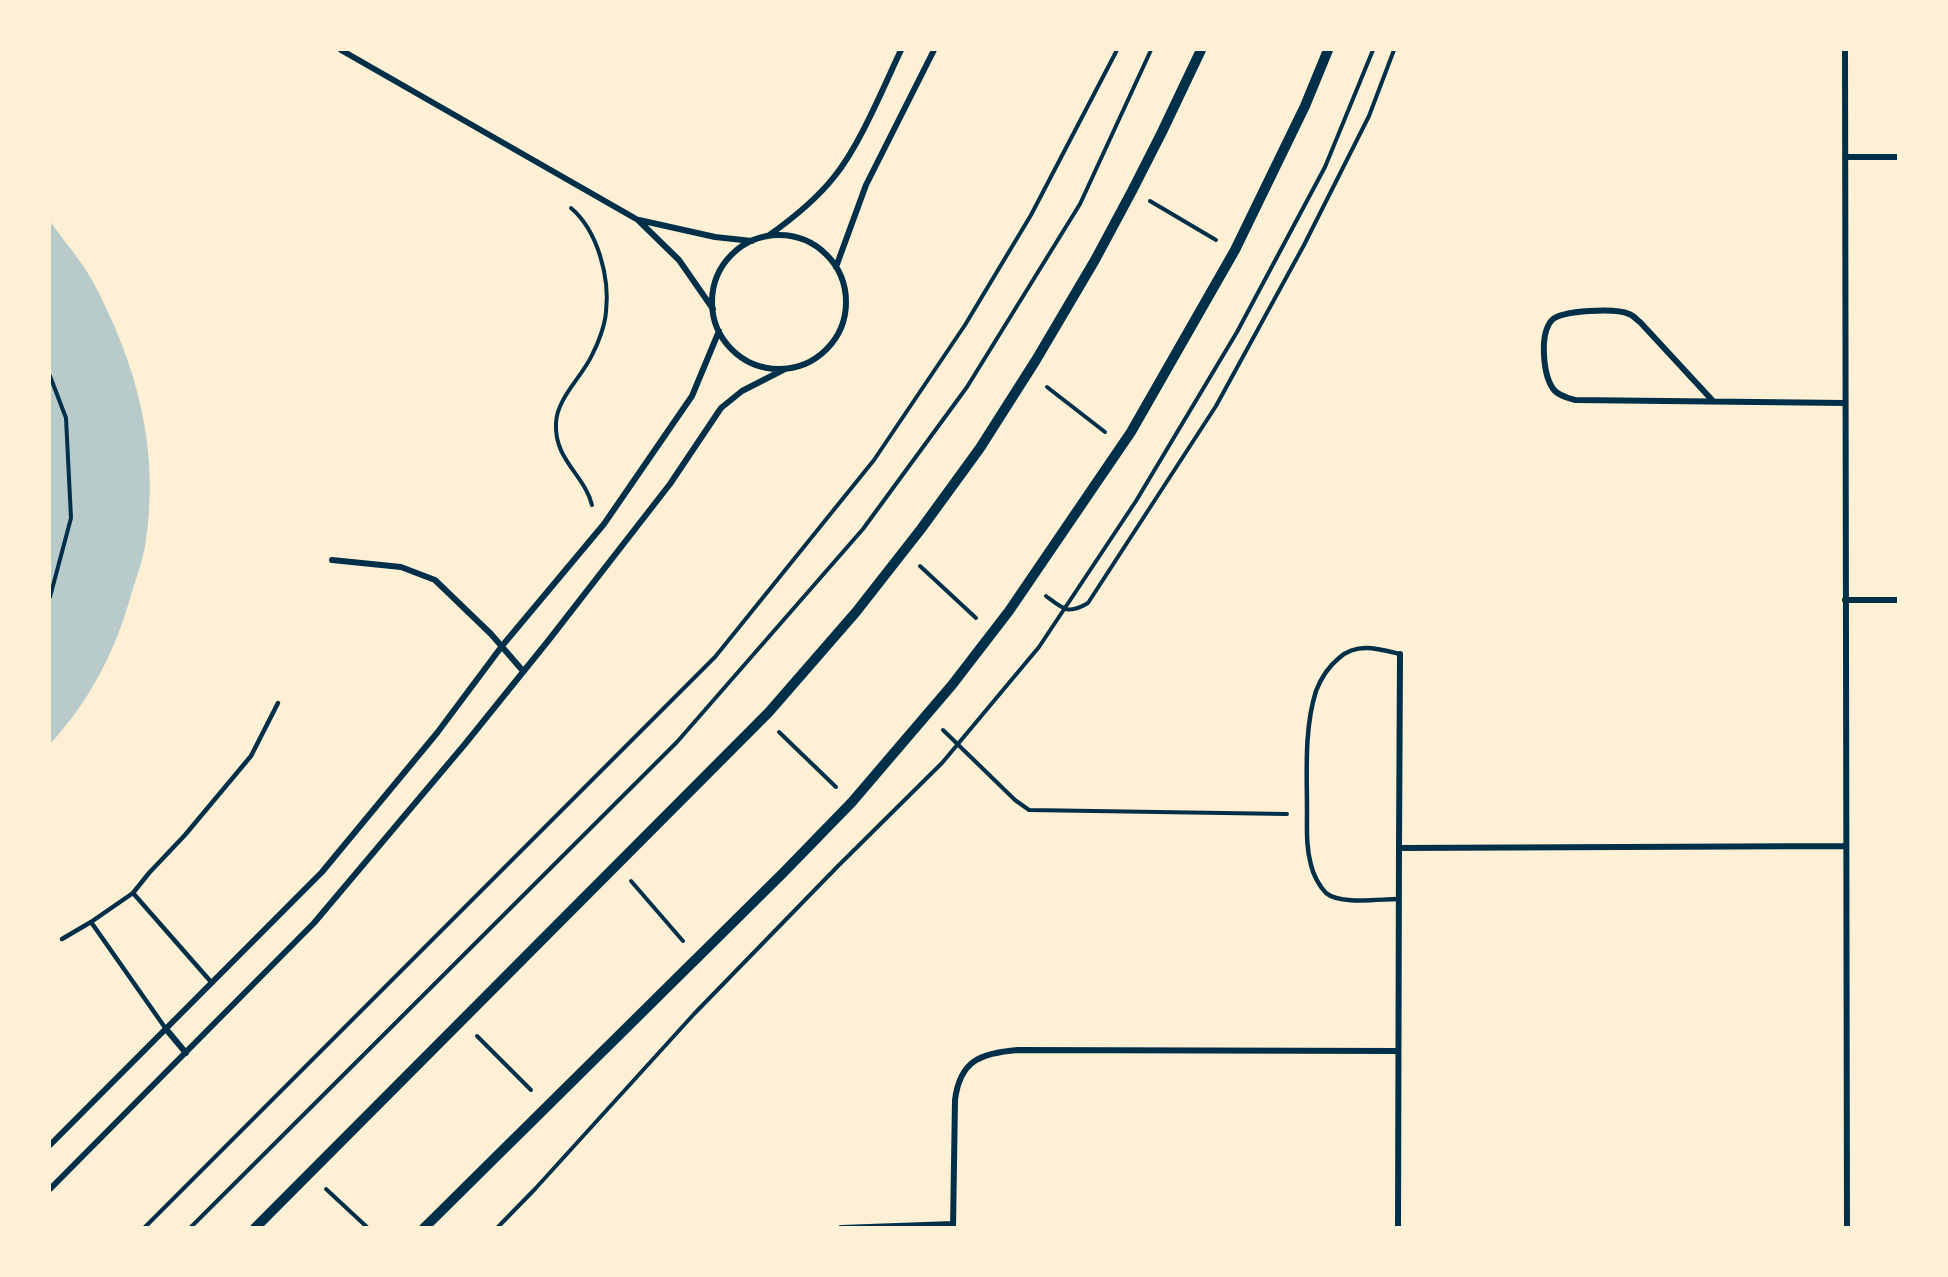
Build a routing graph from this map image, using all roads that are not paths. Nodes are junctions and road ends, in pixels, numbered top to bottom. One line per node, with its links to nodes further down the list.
1 (341, 50): 9 (street)
2 (901, 50): 10 (street)
3 (934, 50): 12 (street)
4 (1201, 50): 38 (street)
5 (1328, 50): 39 (street)
6 (1845, 50): 7 (street)
7 (1845, 157): 8 (street); 17 (street)
8 (1899, 158)
9 (638, 220): 11 (street); 13 (street)
10 (767, 236): 11 (street); 12 (street)
11 (752, 241): 13 (street)
12 (836, 267): 15 (street)
13 (713, 309): 14 (street)
14 (719, 332): 15 (street); 21 (street)
15 (784, 369): 23 (street)
16 (1713, 401): 16 (street); 17 (street)
17 (1845, 403): 19 (street)
18 (332, 560): 21 (street)
19 (1845, 600): 20 (street); 25 (street)
20 (1899, 600)
21 (502, 646): 23 (street); 31 (street)
22 (1400, 654): 26 (street); 28 (lane)
23 (524, 671): 34 (street)
24 (278, 703): 27 (lane)
25 (1845, 846): 26 (street); 42 (street)
26 (1400, 848): 28 (street)
27 (133, 893): 29 (lane); 31 (lane)
28 (1398, 899): 33 (street)
29 (91, 922): 30 (lane); 32 (lane)
30 (62, 939)
31 (212, 983): 32 (street)
32 (166, 1029): 34 (street); 35 (street)
33 (1397, 1051): 37 (street); 41 (street)
34 (186, 1053): 36 (street)
35 (50, 1145)
36 (50, 1188)
37 (953, 1226): 40 (street)
38 (255, 1227)
39 (424, 1227)
40 (841, 1227)
41 (1398, 1227)
42 (1847, 1227)

